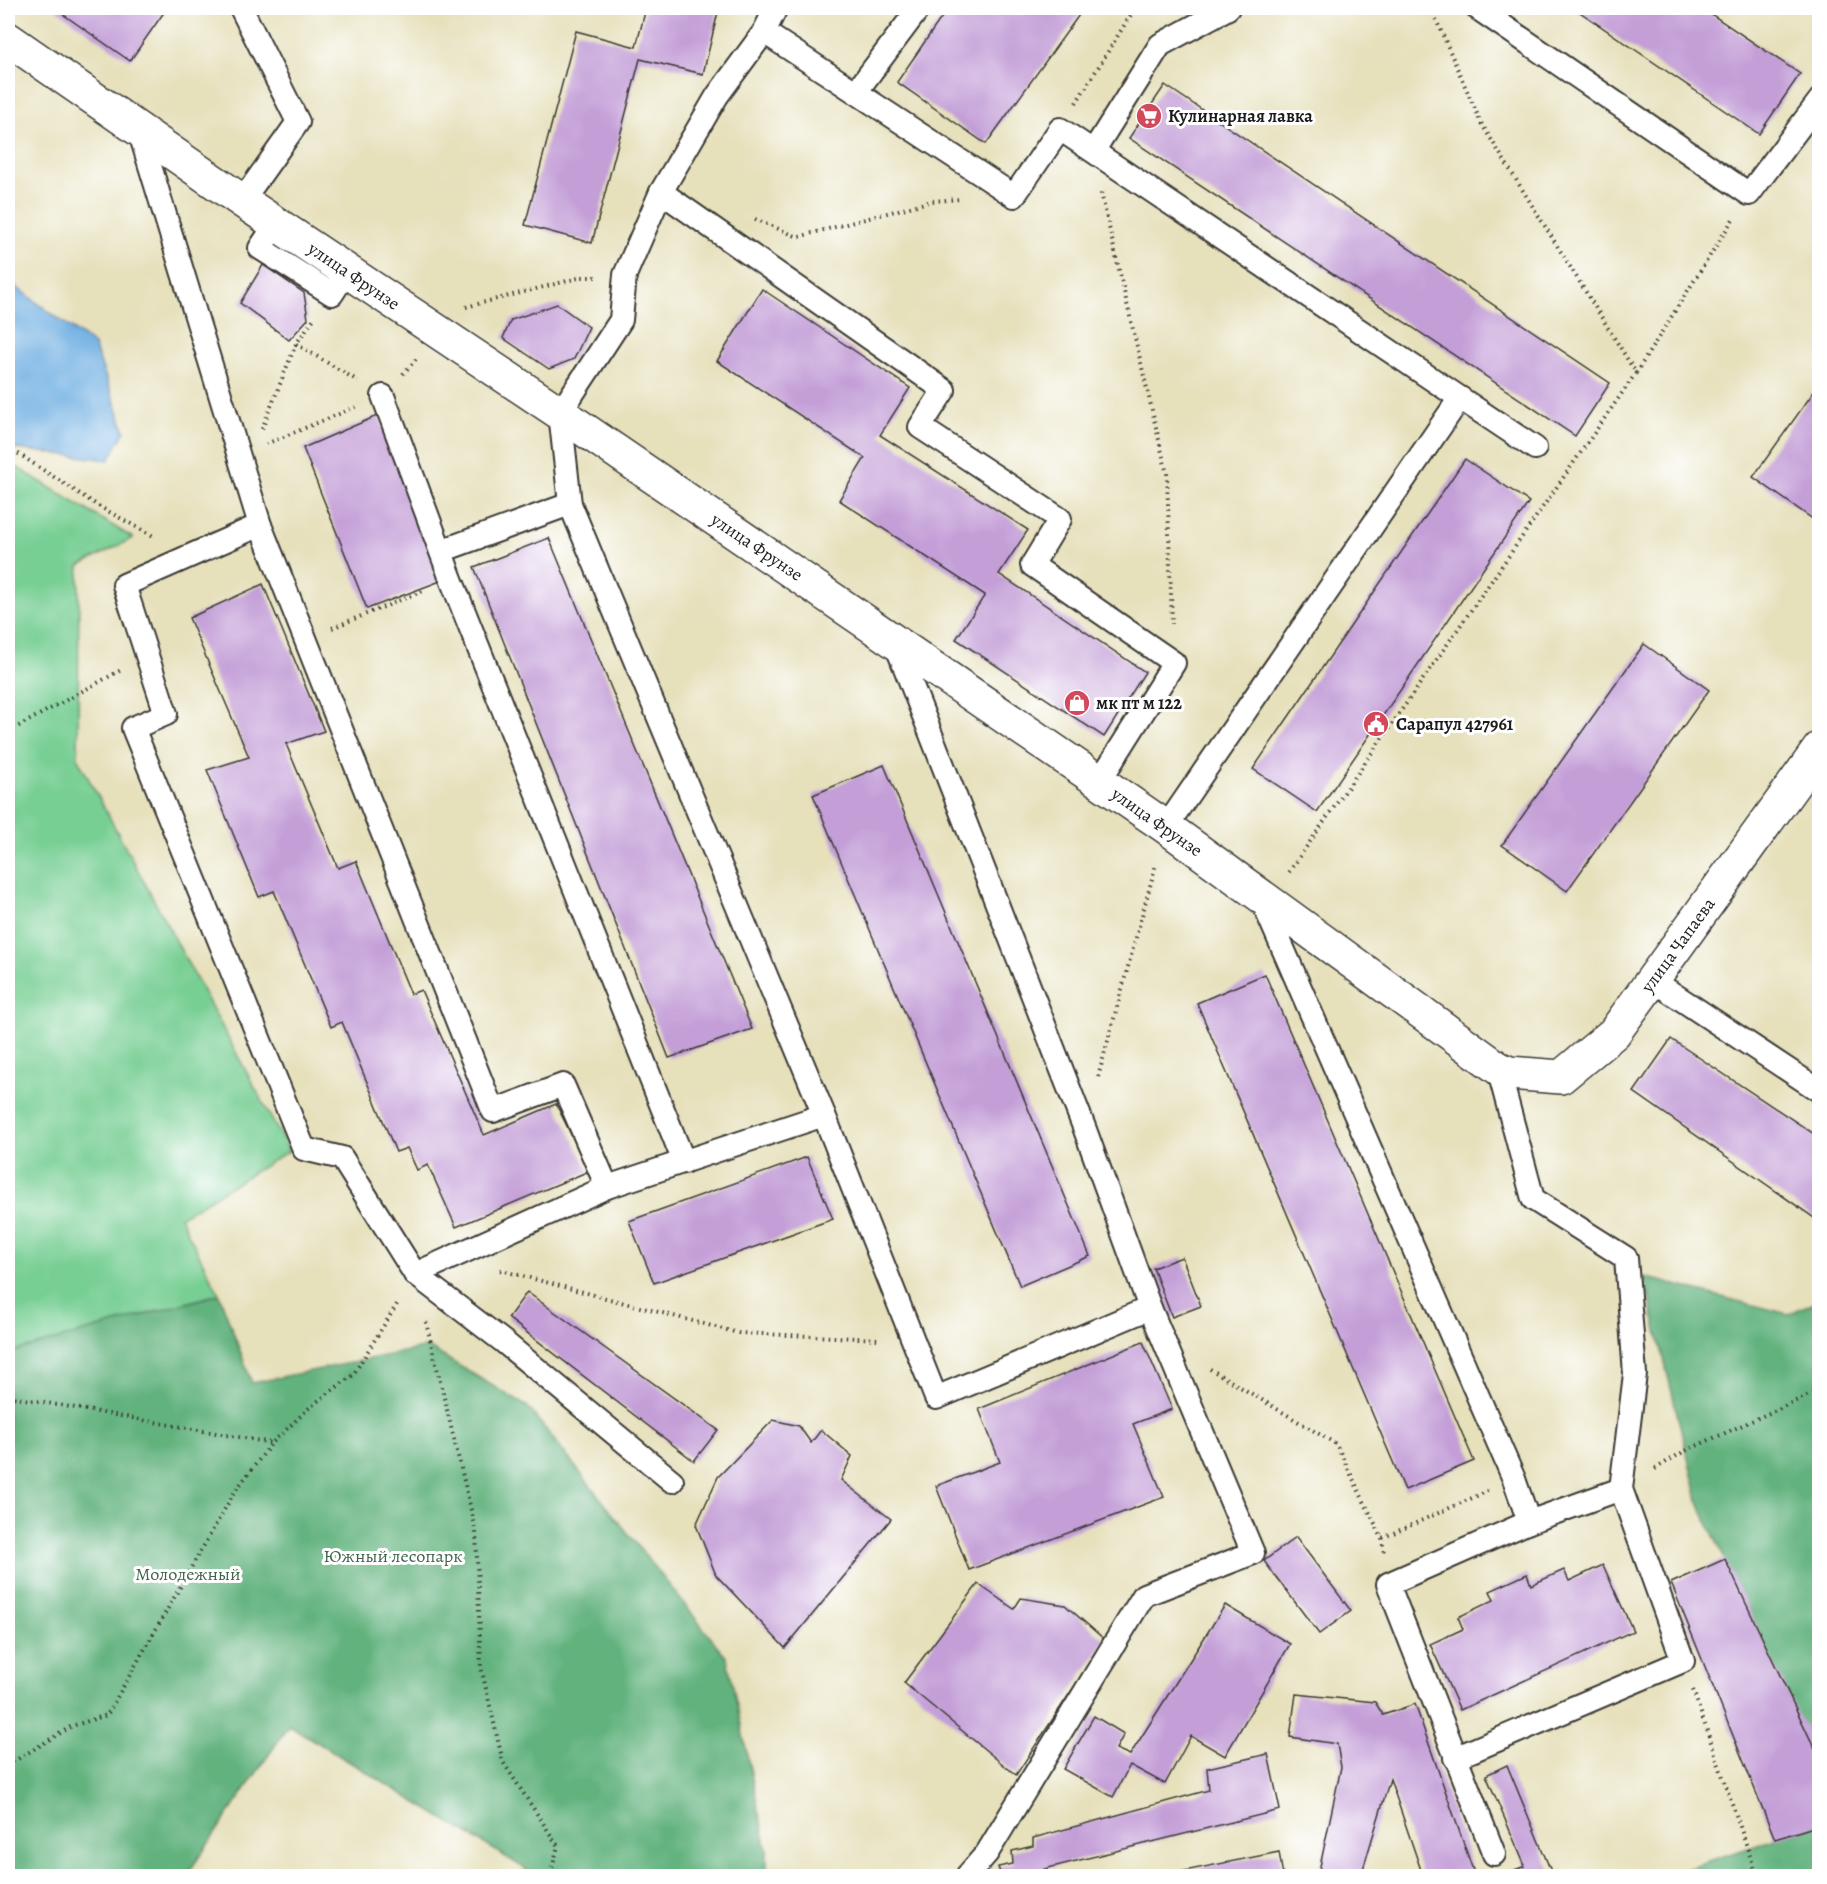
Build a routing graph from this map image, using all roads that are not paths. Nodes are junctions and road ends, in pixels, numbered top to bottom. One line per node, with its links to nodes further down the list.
1 (241, 8): 13 (lane)
2 (776, 8): 6 (lane)
3 (919, 8): 8 (lane)
4 (1228, 8): 11 (lane)
5 (1477, 8): 9 (lane)
6 (764, 32): 8 (lane); 12 (lane)
7 (8, 39): 10 (street, улица Фрунзе)
8 (856, 92): 11 (lane)
9 (1820, 100)
10 (139, 130): 13 (street, улица Фрунзе); 19 (lane)
11 (1094, 150): 15 (lane)
12 (661, 192): 16 (lane); 23 (lane)
13 (242, 201): 16 (street, улица Фрунзе)
14 (384, 396): 20 (lane)
15 (1460, 398): 17 (lane); 24 (lane)
16 (560, 413): 18 (lane); 21 (street, улица Фрунзе)
17 (1535, 448)
18 (570, 504): 20 (lane); 29 (lane)
19 (260, 525): 31 (lane); 32 (lane)
20 (441, 552): 30 (lane)
21 (895, 642): 23 (street, улица Фрунзе); 33 (lane)
22 (1820, 748): 26 (street, улица Чапаева)
23 (1099, 782): 24 (street, улица Фрунзе)
24 (1166, 827): 25 (street, улица Фрунзе)
25 (1272, 886): 27 (street, улица Фрунзе); 36 (lane)
26 (1652, 980): 27 (street, улица Чапаева); 28 (lane)
27 (1498, 1068): 35 (lane)
28 (1820, 1091)
29 (824, 1114): 30 (lane); 33 (lane)
30 (684, 1162): 31 (lane)
31 (607, 1187): 32 (lane)
32 (415, 1274): 34 (lane)
33 (1150, 1308): 39 (lane)
34 (672, 1481)
35 (1621, 1489): 36 (lane); 37 (lane)
36 (1529, 1522): 37 (lane)
37 (1455, 1758): 38 (lane)
38 (1494, 1854)
39 (967, 1876)

